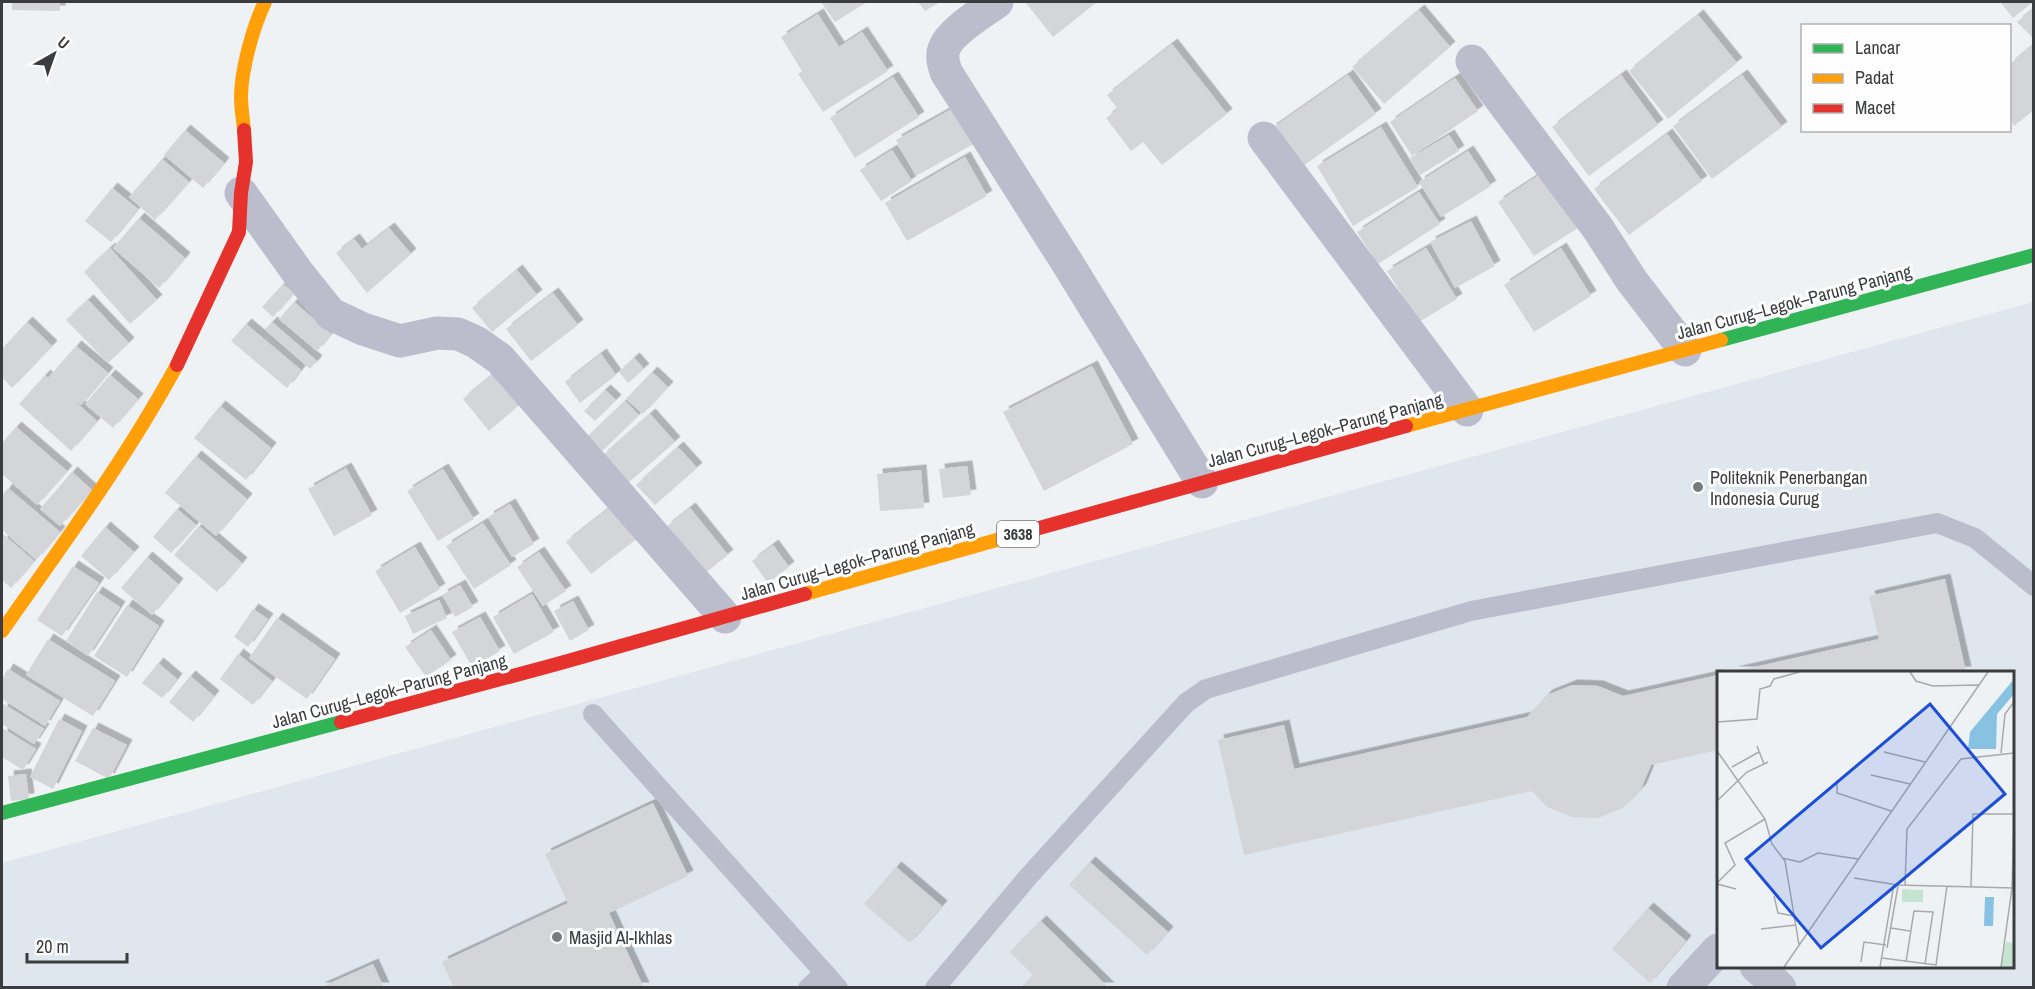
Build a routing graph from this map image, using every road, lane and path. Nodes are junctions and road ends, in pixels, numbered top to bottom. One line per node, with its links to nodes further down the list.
1 (265, 2): 5 (main road)
2 (997, 2): 9 (street)
3 (1472, 61): 7 (street)
4 (1263, 138): 8 (street)
5 (241, 193): 11 (street); 12 (main road)
6 (2034, 255): 7 (main road, Jalan Curug–Legok–Parung Panjang / 3638)
7 (1685, 350): 8 (main road, Jalan Curug–Legok–Parung Panjang / 3638)
8 (1467, 410): 9 (main road, Jalan Curug–Legok–Parung Panjang / 3638)
9 (1202, 482): 11 (main road, Jalan Curug–Legok–Parung Panjang / 3638)
10 (2034, 586): 19 (lane)
11 (725, 617): 14 (main road, Jalan Curug–Legok–Parung Panjang / 3638)
12 (2, 631)
13 (593, 714): 17 (lane)
14 (2, 813)
15 (1717, 952): 20 (street)
16 (1758, 968): 21 (street)
17 (831, 980): 18 (lane)
18 (808, 987)
19 (935, 987)
20 (1683, 987)
21 (1780, 987)

